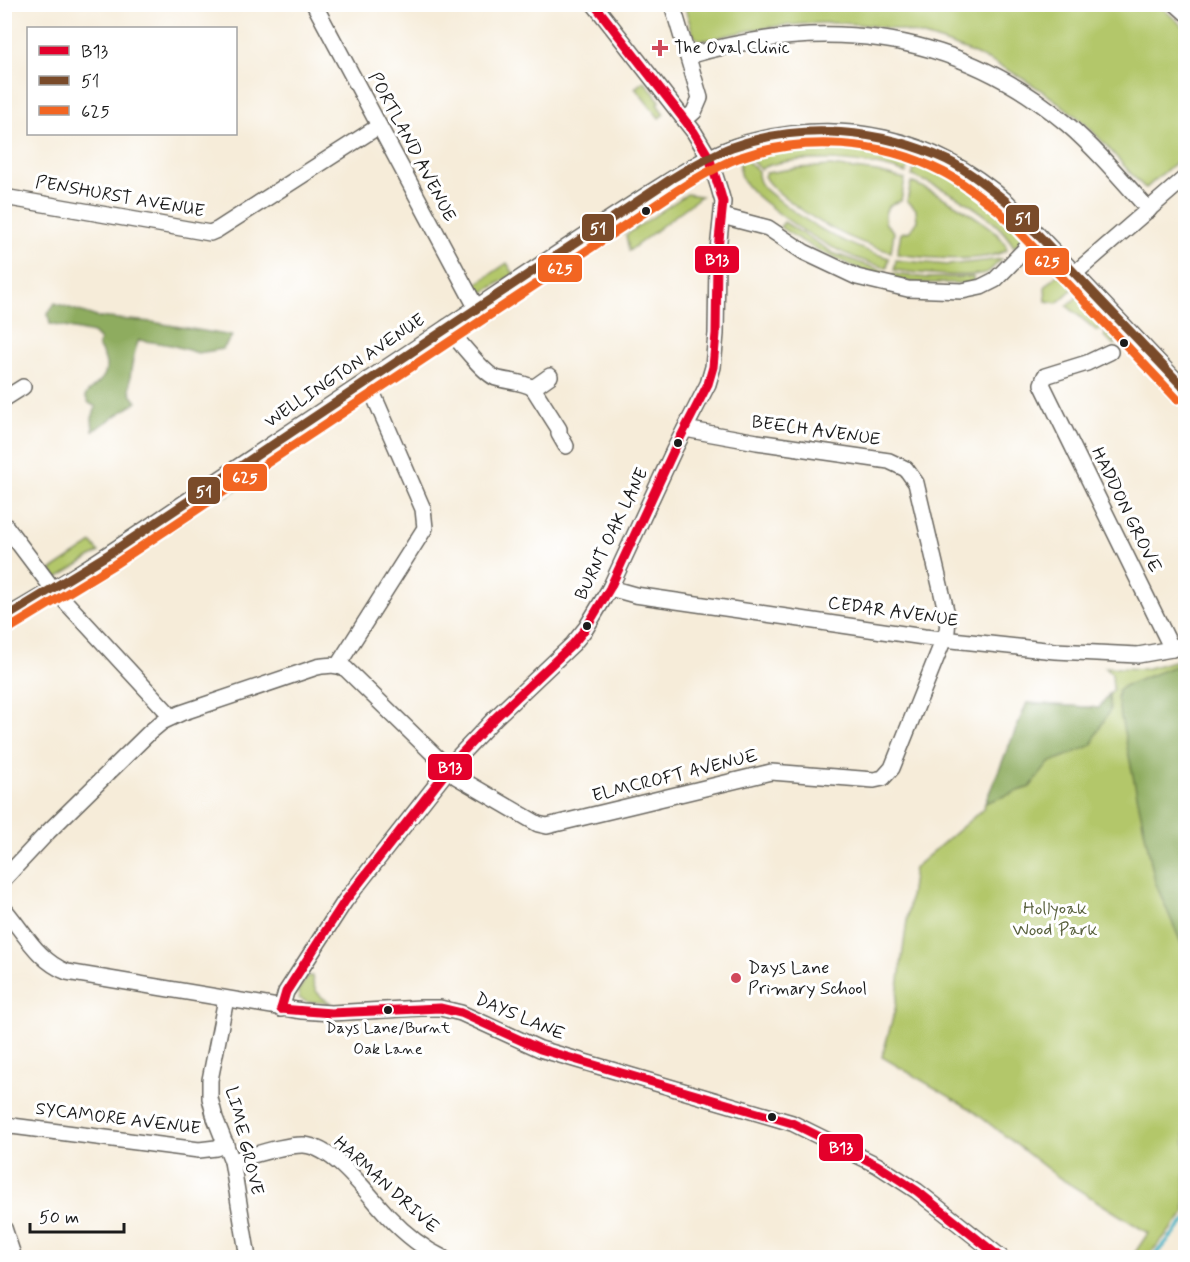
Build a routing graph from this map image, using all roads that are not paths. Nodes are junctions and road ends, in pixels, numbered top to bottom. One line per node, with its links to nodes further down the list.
1 (314, 4): 8 (street, PORTLAND AVENUE)
2 (672, 4): 6 (street)
3 (1176, 4): 5 (street)
4 (600, 6): 7 (street, BURNT OAK LANE)
5 (1185, 13)
6 (688, 56): 7 (street); 12 (street)
7 (685, 120): 9 (street, BURNT OAK LANE)
8 (379, 126): 11 (street, PENSHURST AVENUE); 16 (street, PORTLAND AVENUE)
9 (709, 157): 13 (street, BURNT OAK LANE); 14 (street, WELLINGTON AVENUE); 16 (street, WELLINGTON AVENUE)
10 (1185, 177): 12 (street)
11 (4, 196)
12 (1149, 210): 15 (street)
13 (722, 216): 14 (street); 25 (street, BURNT OAK LANE)
14 (1038, 236): 15 (street, WELLINGTON AVENUE)
15 (1074, 274): 23 (street, WELLINGTON AVENUE)
16 (476, 308): 17 (street, WELLINGTON AVENUE)
17 (447, 327): 20 (street, WELLINGTON AVENUE); 22 (street)
18 (1110, 352): 32 (street, HADDON GROVE)
19 (550, 376): 22 (street)
20 (367, 380): 29 (street, WELLINGTON AVENUE); 33 (street)
21 (23, 387): 24 (street)
22 (533, 388): 26 (street)
23 (1185, 391)
24 (4, 399)
25 (685, 429): 28 (street, BURNT OAK LANE); 31 (street, BEECH AVENUE)
26 (566, 446)
27 (4, 524): 29 (street)
28 (610, 588): 31 (street, CEDAR AVENUE); 35 (street, BURNT OAK LANE)
29 (55, 590): 30 (street, WELLINGTON AVENUE); 34 (street)
30 (4, 618)
31 (943, 640): 32 (street, CEDAR AVENUE); 35 (street, ELMCROFT AVENUE)
32 (1178, 646)
33 (338, 665): 34 (street); 35 (street, ELMCROFT AVENUE)
34 (172, 717): 36 (street)
35 (449, 770): 39 (street, BURNT OAK LANE)
36 (4, 879)
37 (4, 909): 38 (street, DAYS LANE)
38 (226, 999): 39 (street, DAYS LANE); 41 (street, LIME GROVE)
39 (280, 1009): 47 (street, DAYS LANE)
40 (4, 1125): 41 (street, SYCAMORE AVENUE)
41 (226, 1144): 42 (street, LIME GROVE)
42 (232, 1161): 45 (street, LIME GROVE); 46 (street, HARMAN DRIVE)
43 (4, 1228): 44 (street)
44 (14, 1257)
45 (248, 1257)
46 (443, 1257)
47 (1002, 1257)

